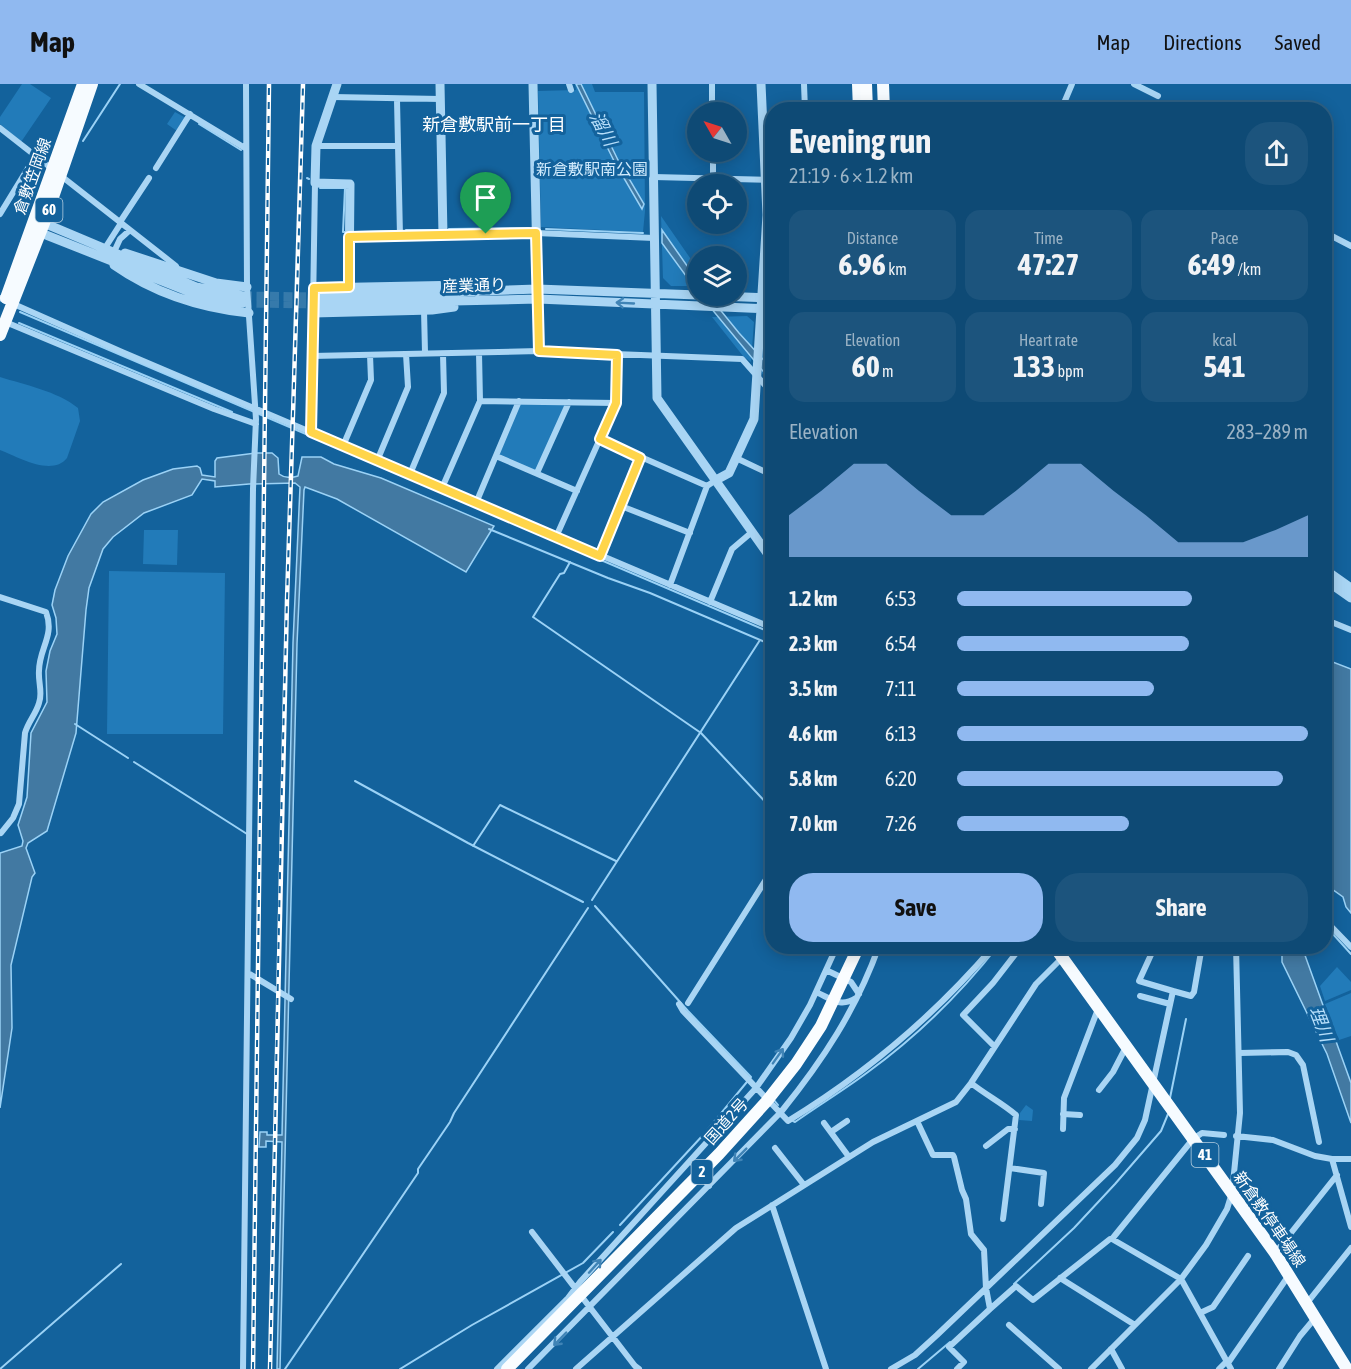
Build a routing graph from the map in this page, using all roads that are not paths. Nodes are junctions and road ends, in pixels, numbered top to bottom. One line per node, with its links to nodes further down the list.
1 (83, 84): 36 (main road, 倉敷笠岡線 / 60)
2 (92, 84): 36 (main road, 倉敷笠岡線 / 60)
3 (139, 84): 28 (street)
4 (246, 84): 33 (street)
5 (337, 84): 19 (street)
6 (440, 84): 20 (street)
7 (532, 84): 47 (street)
8 (652, 84): 37 (street)
9 (712, 84): 22 (street)
10 (761, 84): 30 (street)
11 (804, 84): 23 (street)
12 (858, 84): 24 (main road)
13 (866, 84): 25 (highway)
14 (883, 84): 26 (main road)
15 (1072, 84): 27 (street)
16 (1134, 84): 17 (street)
17 (1141, 86): 18 (street)
18 (1158, 96)
19 (333, 97): 21 (street); 31 (street)
20 (440, 99): 21 (street); 48 (street)
21 (397, 100): 32 (street)
22 (712, 102)
23 (805, 102)
24 (859, 102)
25 (867, 102)
26 (884, 102)
27 (1064, 102)
28 (190, 114): 33 (street); 35 (street)
29 (1, 131): 34 (street)
30 (765, 132)
31 (316, 146): 32 (street); 42 (street)
32 (398, 146): 49 (street)
33 (245, 148): 61 (street)
34 (36, 155): 36 (street); 43 (street)
35 (156, 168)
36 (56, 172): 44 (street); 45 (main road, 倉敷笠岡線 / 60)
37 (654, 177): 39 (street); 52 (street)
38 (149, 178): 44 (street)
39 (687, 178)
40 (747, 179): 41 (street)
41 (765, 180)
42 (315, 183): 51 (street); 67 (street)
43 (0, 214)
44 (121, 223): 46 (street); 55 (street)
45 (37, 226): 55 (street); 66 (main road, 倉敷笠岡線 / 60)
46 (130, 230): 55 (street); 56 (street)
47 (536, 233): 48 (street); 52 (street); 58 (street)
48 (443, 235): 49 (street)
49 (400, 236): 51 (street)
50 (1332, 236): 54 (street)
51 (349, 237): 57 (street)
52 (654, 238): 59 (street)
53 (765, 242): 64 (street)
54 (1351, 246)
55 (107, 250): 56 (street); 61 (street); 61 (street); 72 (street)
56 (177, 271): 61 (street)
57 (349, 287): 62 (street); 67 (street)
58 (537, 294): 59 (street, 産業通り); 62 (street, 産業通り); 68 (street, 産業通り, one-way to 58); 75 (street)
59 (655, 294): 60 (street, 産業通り); 68 (street)
60 (687, 295)
61 (244, 296): 72 (street)
62 (477, 296): 67 (street, 産業通り); 71 (street)
63 (747, 297): 64 (street)
64 (761, 297): 65 (street); 69 (street)
65 (765, 297)
66 (6, 301): 73 (main road, 倉敷笠岡線 / 60); 90 (street)
67 (315, 301): 71 (street); 82 (street)
68 (655, 304): 69 (street, 産業通り); 83 (street)
69 (760, 309): 70 (street); 84 (street)
70 (765, 309)
71 (424, 310): 77 (street)
72 (249, 313): 90 (street)
73 (2, 318): 74 (main road, 倉敷笠岡線 / 60); 91 (street)
74 (0, 335)
75 (539, 351): 76 (street); 81 (street)
76 (479, 352): 79 (street); 86 (street)
77 (425, 353): 78 (street); 79 (street)
78 (406, 354): 80 (street); 98 (street)
79 (443, 354): 100 (street)
80 (370, 355): 82 (street); 94 (street)
81 (617, 355): 83 (street); 89 (street)
82 (312, 356): 92 (street)
83 (656, 356): 84 (street); 102 (street)
84 (756, 371): 85 (street); 97 (street)
85 (765, 383)
86 (480, 401): 87 (street); 104 (street)
87 (519, 401): 88 (street); 95 (street)
88 (569, 402): 89 (street); 101 (street)
89 (616, 403): 93 (street)
90 (256, 408): 91 (street); 92 (street)
91 (256, 422): 138 (street)
92 (311, 432): 94 (street)
93 (600, 439): 96 (street); 105 (street)
94 (343, 446): 98 (street)
95 (496, 456): 101 (street); 106 (street)
96 (640, 458): 103 (street); 107 (street)
97 (736, 458): 99 (street); 102 (street)
98 (377, 460): 100 (street)
99 (765, 472)
100 (410, 474): 104 (street)
101 (537, 474): 105 (street)
102 (716, 480): 103 (street); 108 (street)
103 (707, 486): 109 (street)
104 (442, 488): 106 (street)
105 (577, 491): 110 (street)
106 (476, 503): 110 (street)
107 (621, 506): 109 (street); 112 (street)
108 (752, 532): 111 (street); 119 (street)
109 (690, 533): 114 (street)
110 (556, 537): 112 (street)
111 (765, 550)
112 (600, 556): 114 (street)
113 (1332, 575): 116 (street)
114 (670, 585): 119 (street)
115 (1332, 585): 118 (street)
116 (1351, 588)
117 (0, 597): 123 (street)
118 (1351, 598)
119 (710, 602): 121 (street)
120 (1332, 622): 122 (street)
121 (765, 625)
122 (1351, 630)
123 (0, 826)
124 (765, 881): 145 (street)
125 (1332, 927): 126 (street)
126 (1351, 947)
127 (833, 954): 137 (street)
128 (855, 954): 205 (highway, 国道2号 / 2)
129 (876, 954): 141 (street)
130 (986, 954): 155 (street)
131 (1015, 954): 148 (street)
132 (1055, 954): 148 (street)
133 (1061, 954): 147 (main road, 新倉敷停車場線 / 41)
134 (1151, 954): 140 (street)
135 (1201, 954): 140 (street)
136 (1236, 954): 150 (street)
137 (826, 970): 139 (street); 141 (street)
138 (248, 973): 143 (street); 203 (street)
139 (816, 992): 141 (street); 151 (street, one-way to 139)
140 (1173, 992): 146 (street)
141 (858, 996): 155 (street)
142 (1140, 996): 146 (street)
143 (289, 997)
144 (679, 1004): 151 (street)
145 (688, 1004)
146 (1170, 1005): 153 (street)
147 (1098, 1009): 149 (main road, 新倉敷停車場線 / 41); 156 (street)
148 (994, 1046): 152 (street)
149 (1126, 1046): 153 (main road, 新倉敷停車場線 / 41); 154 (street)
150 (1240, 1053): 165 (street); 167 (street)
151 (752, 1083): 155 (street); 173 (street)
152 (971, 1083): 159 (street); 161 (street)
153 (1153, 1083): 166 (main road, 新倉敷停車場線 / 41); 192 (street)
154 (1099, 1090)
155 (781, 1112): 177 (street, one-way to 177)
156 (1063, 1114): 157 (street); 162 (street)
157 (1080, 1115)
158 (847, 1121): 163 (street)
159 (917, 1121): 170 (street); 192 (street)
160 (824, 1123): 163 (street)
161 (1015, 1129): 168 (street); 174 (street)
162 (1063, 1130)
163 (831, 1132): 170 (street)
164 (1224, 1135): 166 (street)
165 (1236, 1136): 171 (street); 178 (street)
166 (1193, 1139): 178 (main road, 新倉敷停車場線 / 41); 184 (street)
167 (1318, 1142)
168 (986, 1146)
169 (775, 1148): 176 (street)
170 (849, 1156): 176 (street)
171 (1332, 1159): 172 (street); 175 (street)
172 (1351, 1159)
173 (691, 1161): 177 (street); 191 (street, one-way to 173)
174 (1010, 1168): 179 (street); 181 (street)
175 (1337, 1175): 182 (street); 186 (street)
176 (804, 1185): 180 (street)
177 (709, 1186): 194 (street)
178 (1232, 1193): 186 (main road, 新倉敷停車場線 / 41); 190 (street)
179 (1041, 1204)
180 (772, 1205): 200 (street); 209 (street)
181 (1003, 1219)
182 (1351, 1227)
183 (532, 1232): 191 (street)
184 (1112, 1239): 189 (street); 190 (street)
185 (1351, 1248): 193 (street)
186 (1275, 1253): 188 (main road, 新倉敷停車場線 / 41)
187 (1248, 1256): 196 (street)
188 (1289, 1275): 193 (main road, 新倉敷停車場線 / 41); 202 (street)
189 (1060, 1278): 195 (street); 199 (street)
190 (1181, 1279): 196 (street); 199 (street)
191 (576, 1288): 194 (street); 204 (street)
192 (986, 1288): 195 (street); 210 (street)
193 (1307, 1303): 197 (main road, 新倉敷停車場線 / 41)
194 (590, 1307): 200 (street); 206 (street, one-way to 206)
195 (989, 1308): 211 (street)
196 (1200, 1313): 202 (street)
197 (1316, 1317): 216 (street); 217 (main road, 新倉敷停車場線 / 41)
198 (1010, 1325): 212 (street)
199 (1135, 1325): 201 (street)
200 (613, 1336): 207 (street); 208 (street)
201 (1111, 1349): 213 (street); 214 (street)
202 (1229, 1364): 215 (street)
203 (243, 1369)
204 (497, 1369)
205 (507, 1369)
206 (528, 1369)
207 (576, 1369)
208 (639, 1369)
209 (826, 1369)
210 (891, 1369)
211 (957, 1369)
212 (1059, 1369)
213 (1091, 1369)
214 (1122, 1369)
215 (1219, 1369)
216 (1279, 1369)
217 (1347, 1369)

